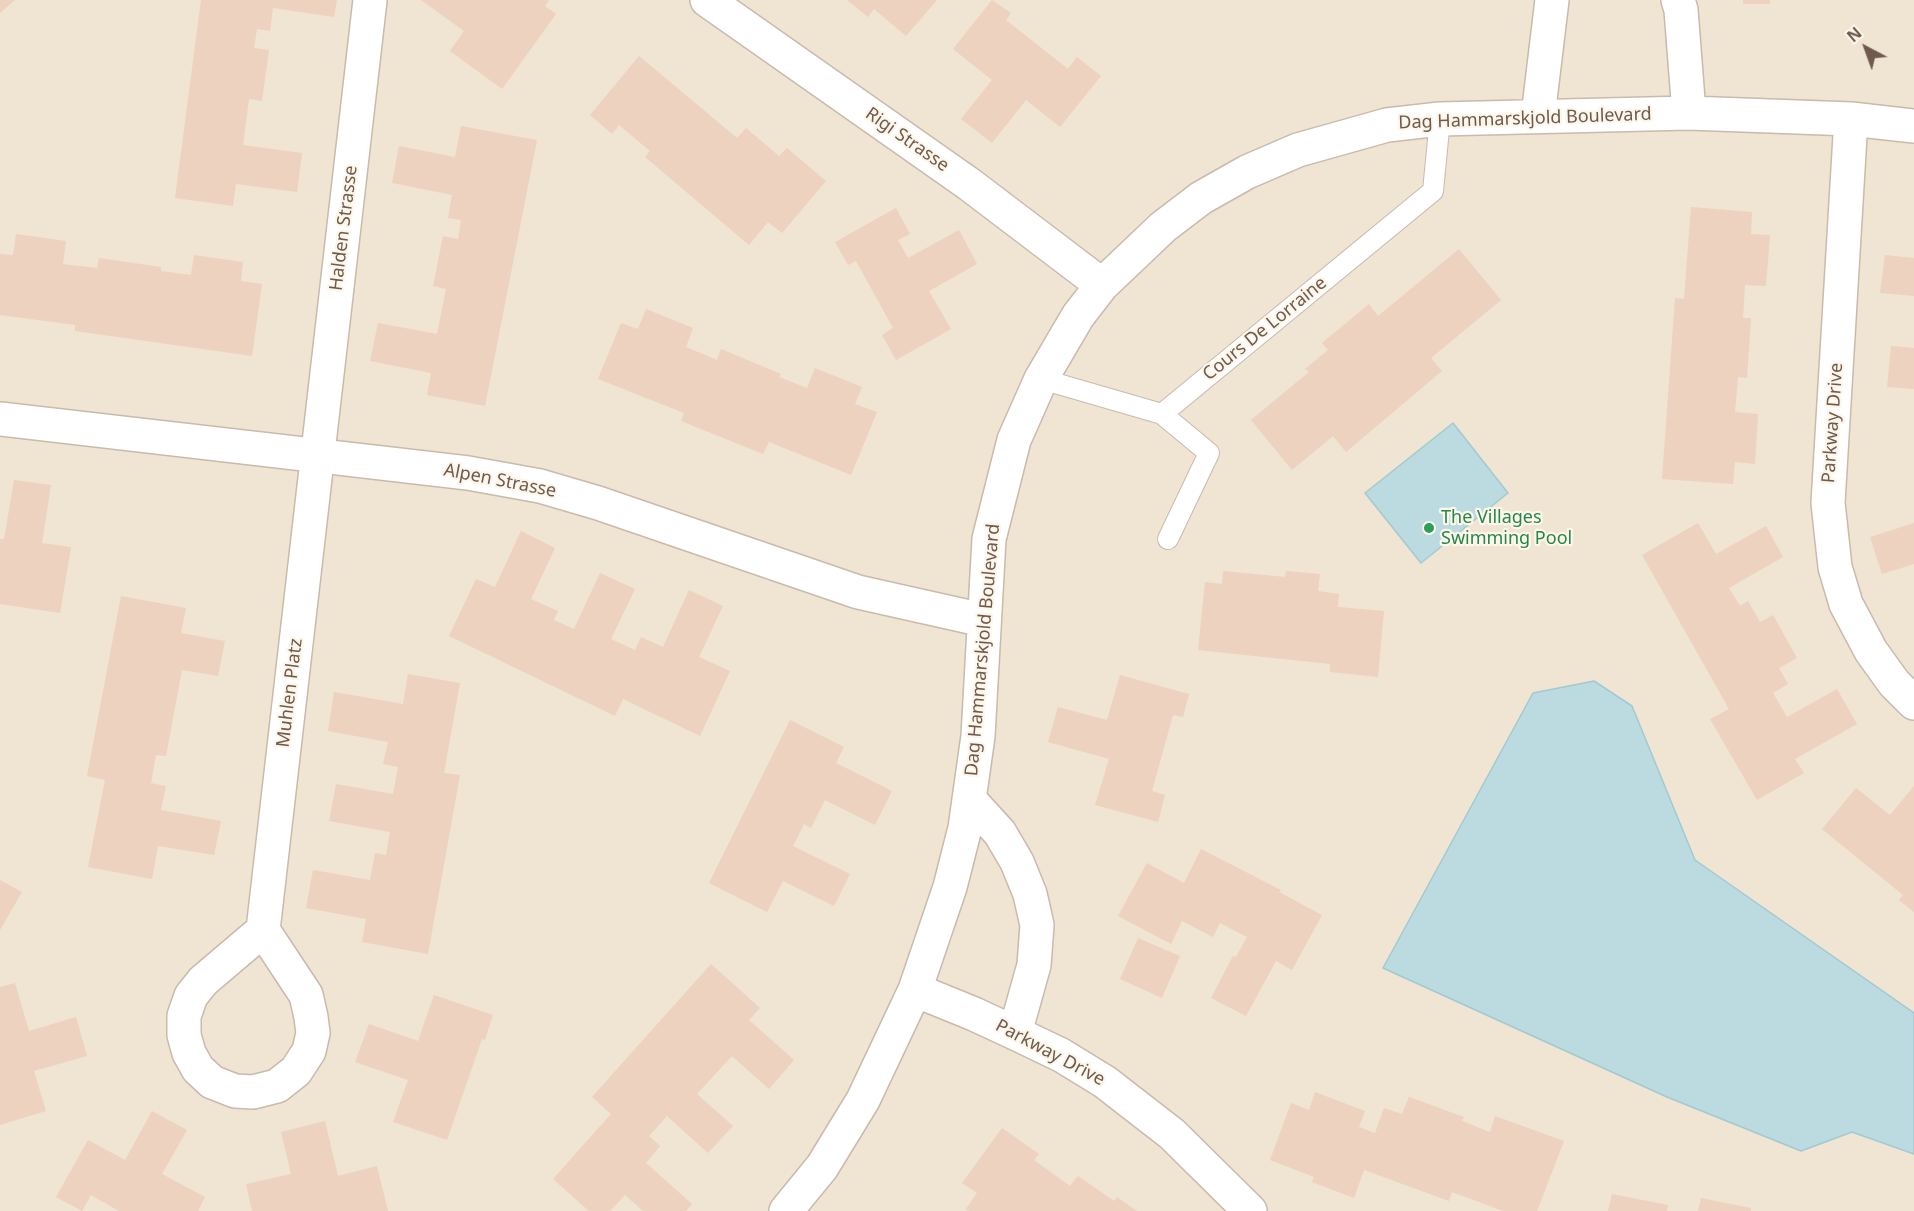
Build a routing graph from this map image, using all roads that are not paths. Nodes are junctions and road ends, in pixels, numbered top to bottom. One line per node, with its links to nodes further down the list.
1 (370, 0): 14 (street, Halden Strasse)
2 (707, 0): 10 (street, Rigi Strasse)
3 (1552, 0): 6 (street)
4 (1678, 0): 5 (street)
5 (1689, 113): 6 (street, Dag Hammarskjold Boulevard); 8 (street, Dag Hammarskjold Boulevard)
6 (1538, 116): 7 (street, Dag Hammarskjold Boulevard)
7 (1440, 119): 10 (street, Dag Hammarskjold Boulevard); 12 (lane, Cours De Lorraine)
8 (1851, 119): 9 (street, Dag Hammarskjold Boulevard); 17 (street, Parkway Drive)
9 (1914, 126)
10 (1102, 285): 11 (street, Dag Hammarskjold Boulevard)
11 (1041, 378): 12 (lane); 16 (street, Dag Hammarskjold Boulevard)
12 (1161, 414): 15 (lane)
13 (0, 419): 14 (street, Alpen Strasse)
14 (317, 456): 16 (street, Alpen Strasse); 19 (street, Muhlen Platz)
15 (1168, 539)
16 (983, 620): 18 (street, Dag Hammarskjold Boulevard)
17 (1914, 703)
18 (969, 799): 20 (street, Dag Hammarskjold Boulevard); 21 (street)
19 (262, 930): 19 (street)
20 (915, 990): 21 (street, Parkway Drive); 22 (street, Dag Hammarskjold Boulevard)
21 (1015, 1033): 23 (street, Parkway Drive)
22 (786, 1211)
23 (1250, 1211)

